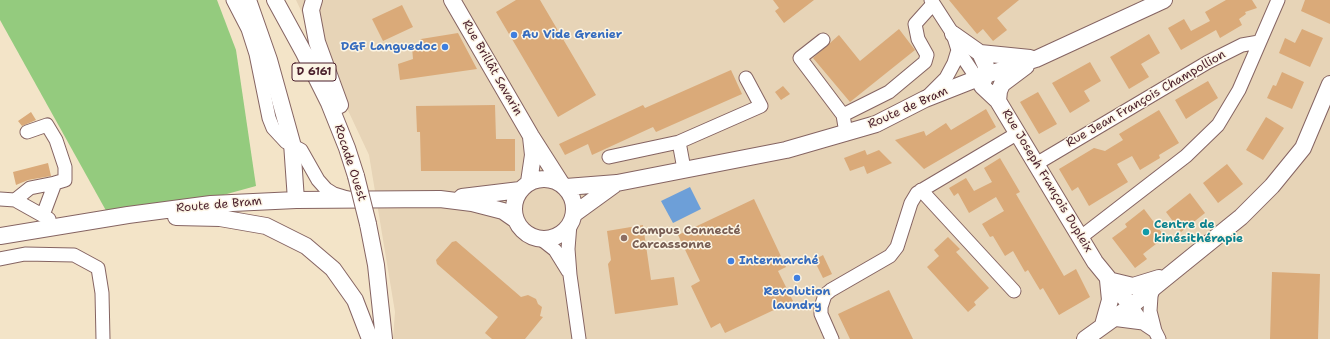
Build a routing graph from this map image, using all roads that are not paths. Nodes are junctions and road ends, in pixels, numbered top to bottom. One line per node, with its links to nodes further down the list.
1 (233, 0): 27 (street)
2 (248, 0): 27 (main road)
3 (275, 0): 28 (main road, Rocade Ouest / D 6161)
4 (314, 0): 28 (main road)
5 (452, 0): 25 (main road, Rue Brillât Savarin)
6 (1164, 0): 14 (main road, Route de Bram)
7 (1278, 0): 11 (street)
8 (932, 2): 9 (street); 20 (street)
9 (953, 34): 12 (street); 13 (main road)
10 (823, 40): 20 (street)
11 (1259, 42): 30 (street, Rue Jean François Champollion); 48 (street)
12 (958, 50): 16 (street); 18 (street)
13 (980, 53): 14 (main road); 16 (main road)
14 (1036, 59): 16 (main road, Route de Bram); 19 (main road)
15 (746, 78): 26 (street)
16 (981, 80): 18 (main road, Route de Bram); 19 (main road, Rue Joseph François Dupleix); 21 (main road)
17 (1330, 84): 52 (main road)
18 (926, 99): 21 (main road, Route de Bram)
19 (998, 101): 23 (main road, Rue Joseph François Dupleix)
20 (843, 114): 24 (street)
21 (876, 124): 24 (main road, Route de Bram)
22 (27, 132): 32 (street)
23 (1018, 132): 30 (main road, Rue Joseph François Dupleix); 36 (street)
24 (846, 133): 31 (main road, Route de Bram)
25 (531, 136): 34 (main road, Rue Brillât Savarin); 35 (main road, Rue Brillât Savarin)
26 (679, 142): 29 (street); 31 (street)
27 (292, 143): 40 (main road); 41 (street)
28 (348, 148): 62 (main road, Rocade Ouest / D 6161, bridge)
29 (609, 157)
30 (1036, 164): 48 (main road, Rue Joseph François Dupleix)
31 (684, 170): 33 (main road, Route de Bram)
32 (55, 183): 39 (street); 42 (street)
33 (617, 183): 34 (main road, Route de Bram); 44 (main road, Route de Bram)
34 (563, 185): 35 (main road, Route de Bram); 44 (main road)
35 (524, 186): 38 (main road, Route de Bram); 45 (main road)
36 (921, 190): 55 (street); 64 (street)
37 (0, 199): 39 (street)
38 (440, 199): 41 (main road, Route de Bram); 45 (main road, Route de Bram)
39 (15, 200): 42 (street)
40 (296, 200): 41 (main road, Route de Bram); 43 (main road, Route de Bram)
41 (354, 200)
42 (43, 215): 46 (street)
43 (128, 215): 46 (main road, Route de Bram); 61 (main road)
44 (572, 219): 49 (main road, Route de Bram); 51 (street)
45 (516, 220): 49 (main road, Route de Bram)
46 (61, 226): 47 (main road, Route de Bram)
47 (0, 236)
48 (1080, 237): 53 (main road, Rue Joseph François Dupleix)
49 (541, 239): 51 (street)
50 (0, 259): 60 (street)
51 (570, 275): 63 (street)
52 (1167, 276): 53 (main road); 54 (main road)
53 (1108, 280): 56 (main road, Rue Joseph François Dupleix); 57 (main road)
54 (1154, 286): 56 (main road); 59 (street)
55 (1014, 290)
56 (1131, 306): 57 (main road); 58 (street)
57 (1107, 322): 58 (street); 65 (main road)
58 (1143, 323): 59 (street)
59 (1157, 335)
60 (103, 339)
61 (370, 339)
62 (384, 339)
63 (579, 339)
64 (832, 339)
65 (1085, 339)

